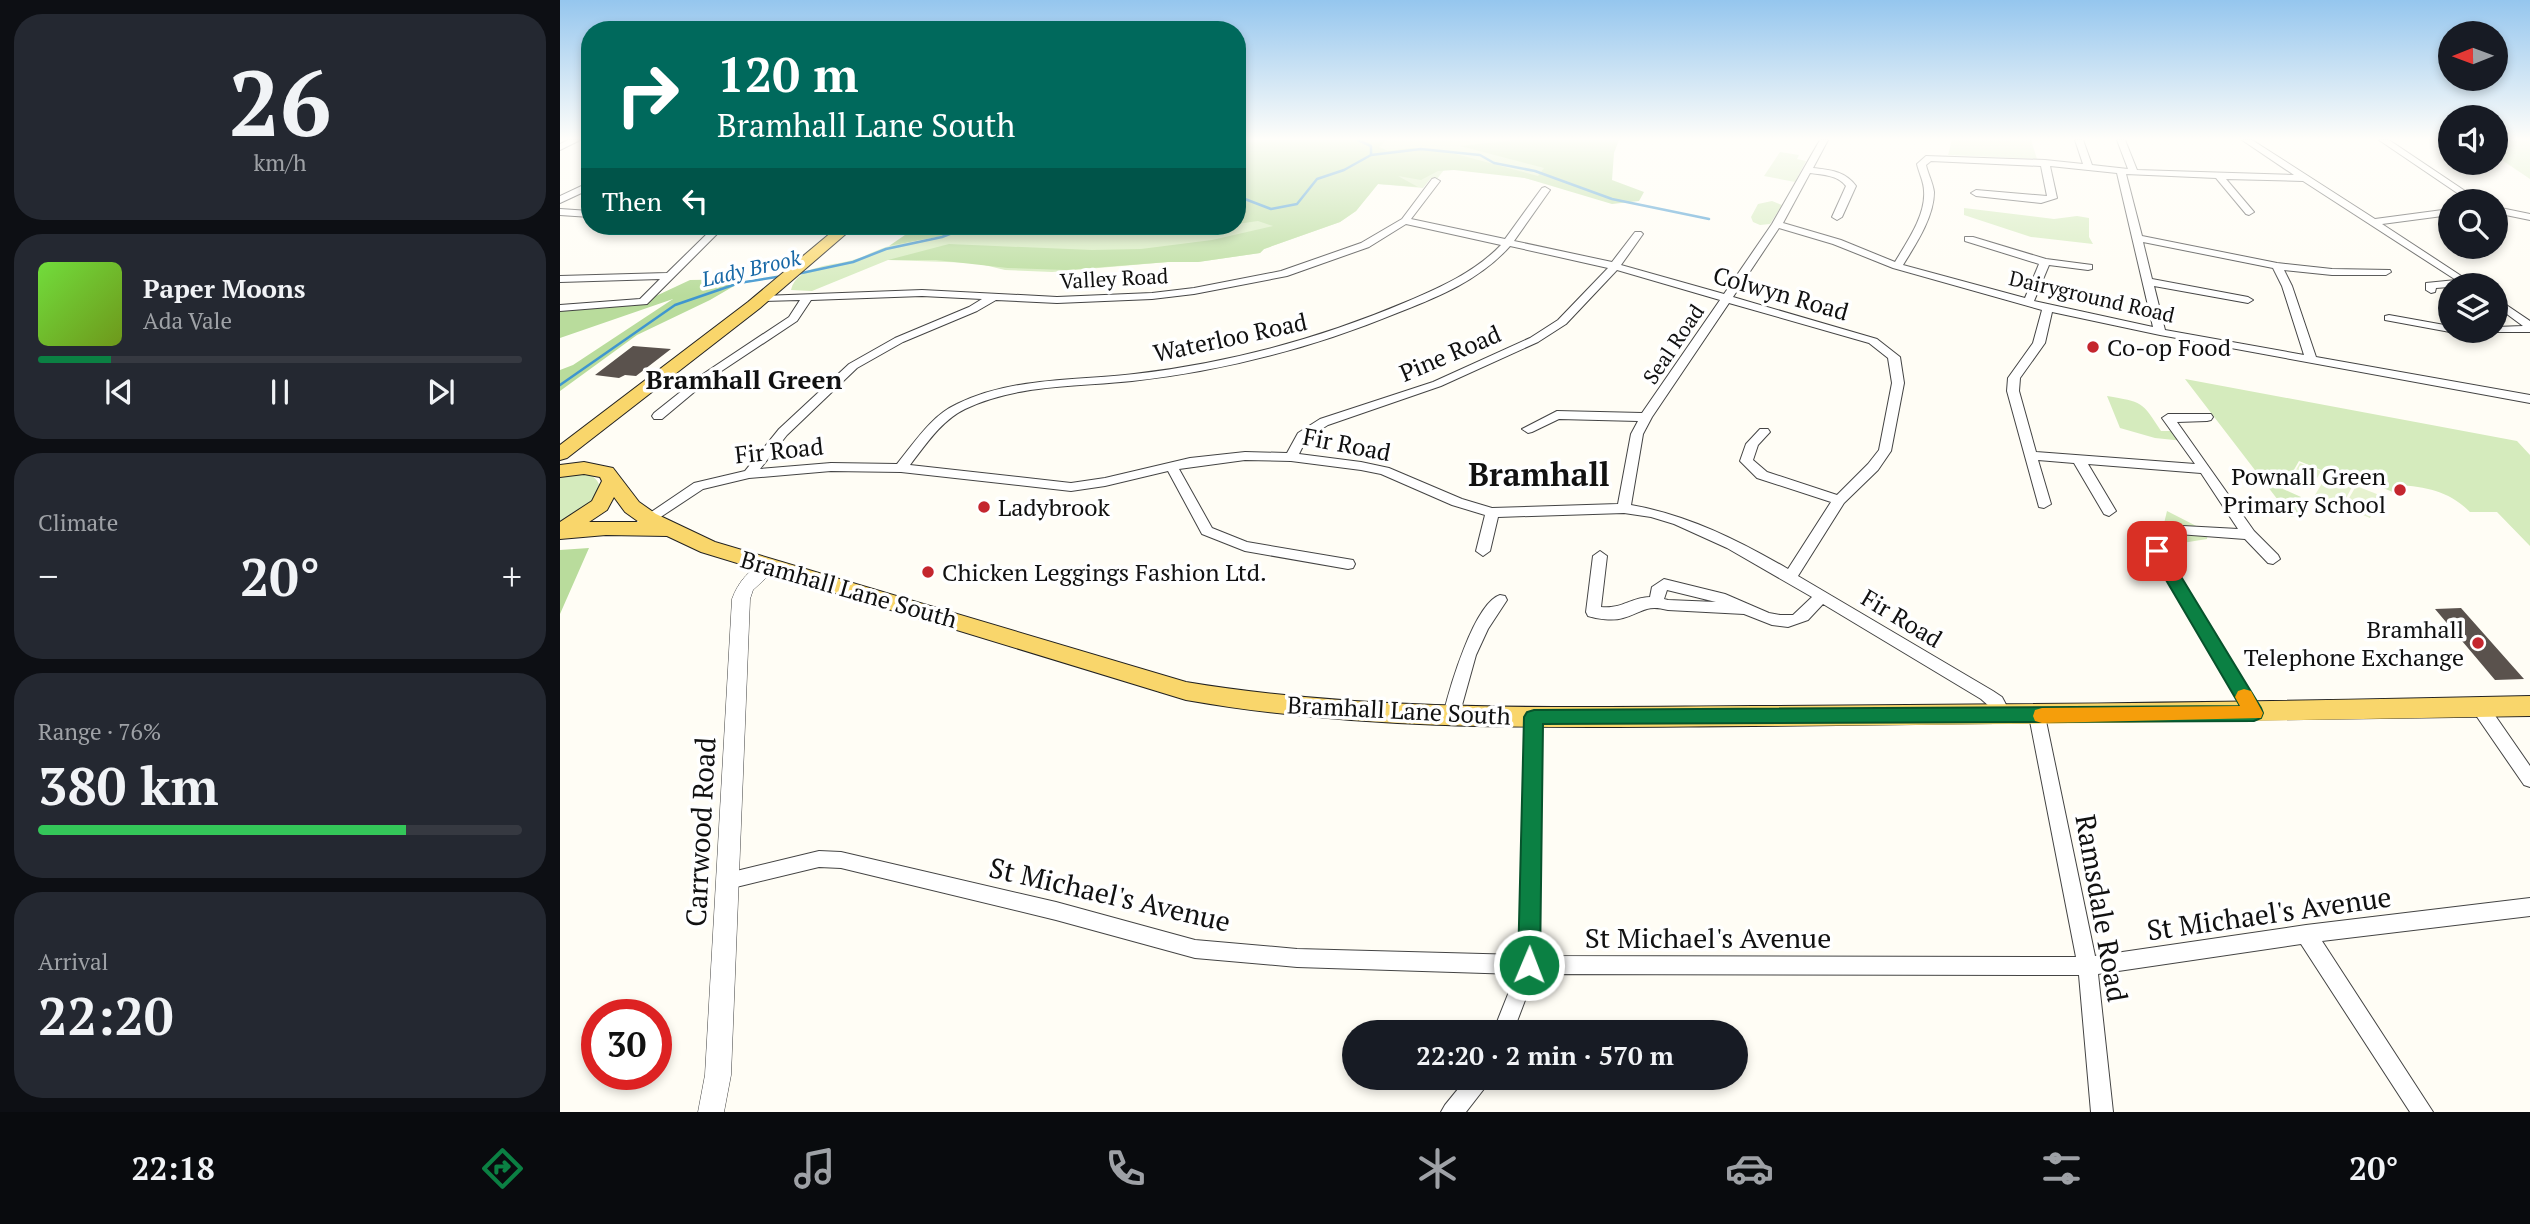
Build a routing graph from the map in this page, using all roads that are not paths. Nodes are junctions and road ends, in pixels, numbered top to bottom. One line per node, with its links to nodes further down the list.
1 (576, 192): 12 (street)
2 (1427, 192): 20 (street, Valley Road)
3 (1544, 192): 28 (street, Waterloo Road)
4 (1796, 192): 22 (street, Seal Road)
5 (1848, 192): 18 (street)
6 (1928, 192): 30 (street)
7 (2051, 192): 11 (street)
8 (2126, 192): 26 (street)
9 (2232, 192): 14 (street)
10 (2326, 192): 21 (street)
11 (1976, 193)
12 (560, 200)
13 (560, 212): 16 (street)
14 (2249, 212)
15 (2508, 212): 19 (street)
16 (581, 213)
17 (2438, 214): 21 (street)
18 (1837, 217)
19 (2530, 217)
20 (1405, 221): 28 (street, Colwyn Road); 42 (street, Valley Road)
21 (2374, 222): 35 (street)
22 (1777, 224): 30 (street, Dairyground Road); 44 (street, Seal Road)
23 (1638, 234): 31 (street, Pine Road)
24 (711, 235): 36 (street)
25 (837, 235): 43 (main road)
26 (2136, 238): 32 (street); 38 (street)
27 (1969, 239): 29 (street)
28 (1509, 243): 31 (street, Colwyn Road); 68 (street, Waterloo Road)
29 (2045, 262): 33 (street); 46 (street)
30 (1897, 265): 46 (street, Dairyground Road)
31 (1615, 266): 44 (street, Colwyn Road); 65 (street, Pine Road)
32 (2277, 266): 34 (street); 55 (street)
33 (2088, 267)
34 (2386, 272)
35 (2452, 273)
36 (668, 276): 37 (street); 47 (street)
37 (560, 279)
38 (2149, 282): 45 (street); 54 (street)
39 (2438, 285): 40 (street)
40 (2431, 290)
41 (807, 297): 42 (street, Valley Road); 43 (street, Valley Road); 57 (street)
42 (993, 297): 71 (street)
43 (762, 298): 60 (main road)
44 (1727, 299): 59 (street, Seal Road); 73 (street, Colwyn Road)
45 (2248, 300)
46 (2028, 303): 48 (street, Dairyground Road)
47 (560, 307)
48 (2048, 308): 54 (street, Dairyground Road); 64 (street)
49 (2508, 309): 51 (street)
50 (2389, 318): 52 (street)
51 (2528, 323): 53 (street)
52 (2438, 327)
53 (2508, 327)
54 (2160, 332): 55 (street, Dairyground Road)
55 (2312, 358): 56 (street, Dairyground Road)
56 (2530, 399)
57 (658, 416)
58 (2207, 417): 69 (street)
59 (1646, 418): 61 (street); 75 (street, Seal Road)
60 (604, 421): 63 (main road); 72 (main road)
61 (1528, 429)
62 (1764, 432): 73 (street)
63 (560, 454)
64 (2033, 456): 66 (street); 74 (street)
65 (1291, 457): 67 (street, Fir Road); 77 (street, Fir Road)
66 (2078, 458): 69 (street); 76 (street)
67 (1171, 466): 68 (street, Fir Road); 86 (street)
68 (901, 468): 71 (street, Fir Road)
69 (2206, 469): 81 (street)
70 (560, 471): 72 (main road)
71 (749, 474): 78 (street, Fir Road)
72 (609, 477): 78 (main road); 79 (main road)
73 (1839, 500): 88 (street, Colwyn Road)
74 (2044, 504)
75 (1624, 508): 77 (street, Fir Road); 88 (street, Fir Road)
76 (2109, 511)
77 (1492, 513): 82 (street)
78 (641, 523): 79 (main road, Bramhall Lane South); 87 (main road, Bramhall Lane South)
79 (560, 531)
80 (2183, 531): 81 (street)
81 (2249, 534): 85 (street)
82 (1483, 551)
83 (2157, 551): 93 (street)
84 (1600, 556): 89 (street)
85 (2273, 559)
86 (1348, 564)
87 (769, 567): 94 (main road, Bramhall Lane South); 99 (street, Carrwood Road)
88 (1790, 578): 89 (street, Fir Road)
89 (1822, 596): 95 (street, Fir Road)
90 (1500, 600): 94 (street)
91 (2479, 706): 92 (main road, Bramhall Lane South); 93 (main road, Bramhall Lane South); 98 (street)
92 (2530, 706)
93 (2254, 713): 96 (main road, Bramhall Lane South)
94 (1451, 716): 97 (main road, Bramhall Lane South)
95 (2004, 716): 96 (main road, Bramhall Lane South); 97 (main road, Bramhall Lane South)
96 (2037, 716): 103 (street, Ramsdale Road)
97 (1534, 717): 102 (street)
98 (2530, 780)
99 (728, 881): 102 (street, St Michael's Avenue); 106 (street, Carrwood Road)
100 (2530, 907): 101 (street, St Michael's Avenue)
101 (2306, 934): 103 (street, St Michael's Avenue); 109 (street)
102 (1529, 965): 103 (street, St Michael's Avenue); 104 (street)
103 (2088, 966): 108 (street, Ramsdale Road)
104 (1508, 1020)
105 (1470, 1090): 107 (street)
106 (711, 1112)
107 (1452, 1112)
108 (2102, 1112)
109 (2422, 1112)

